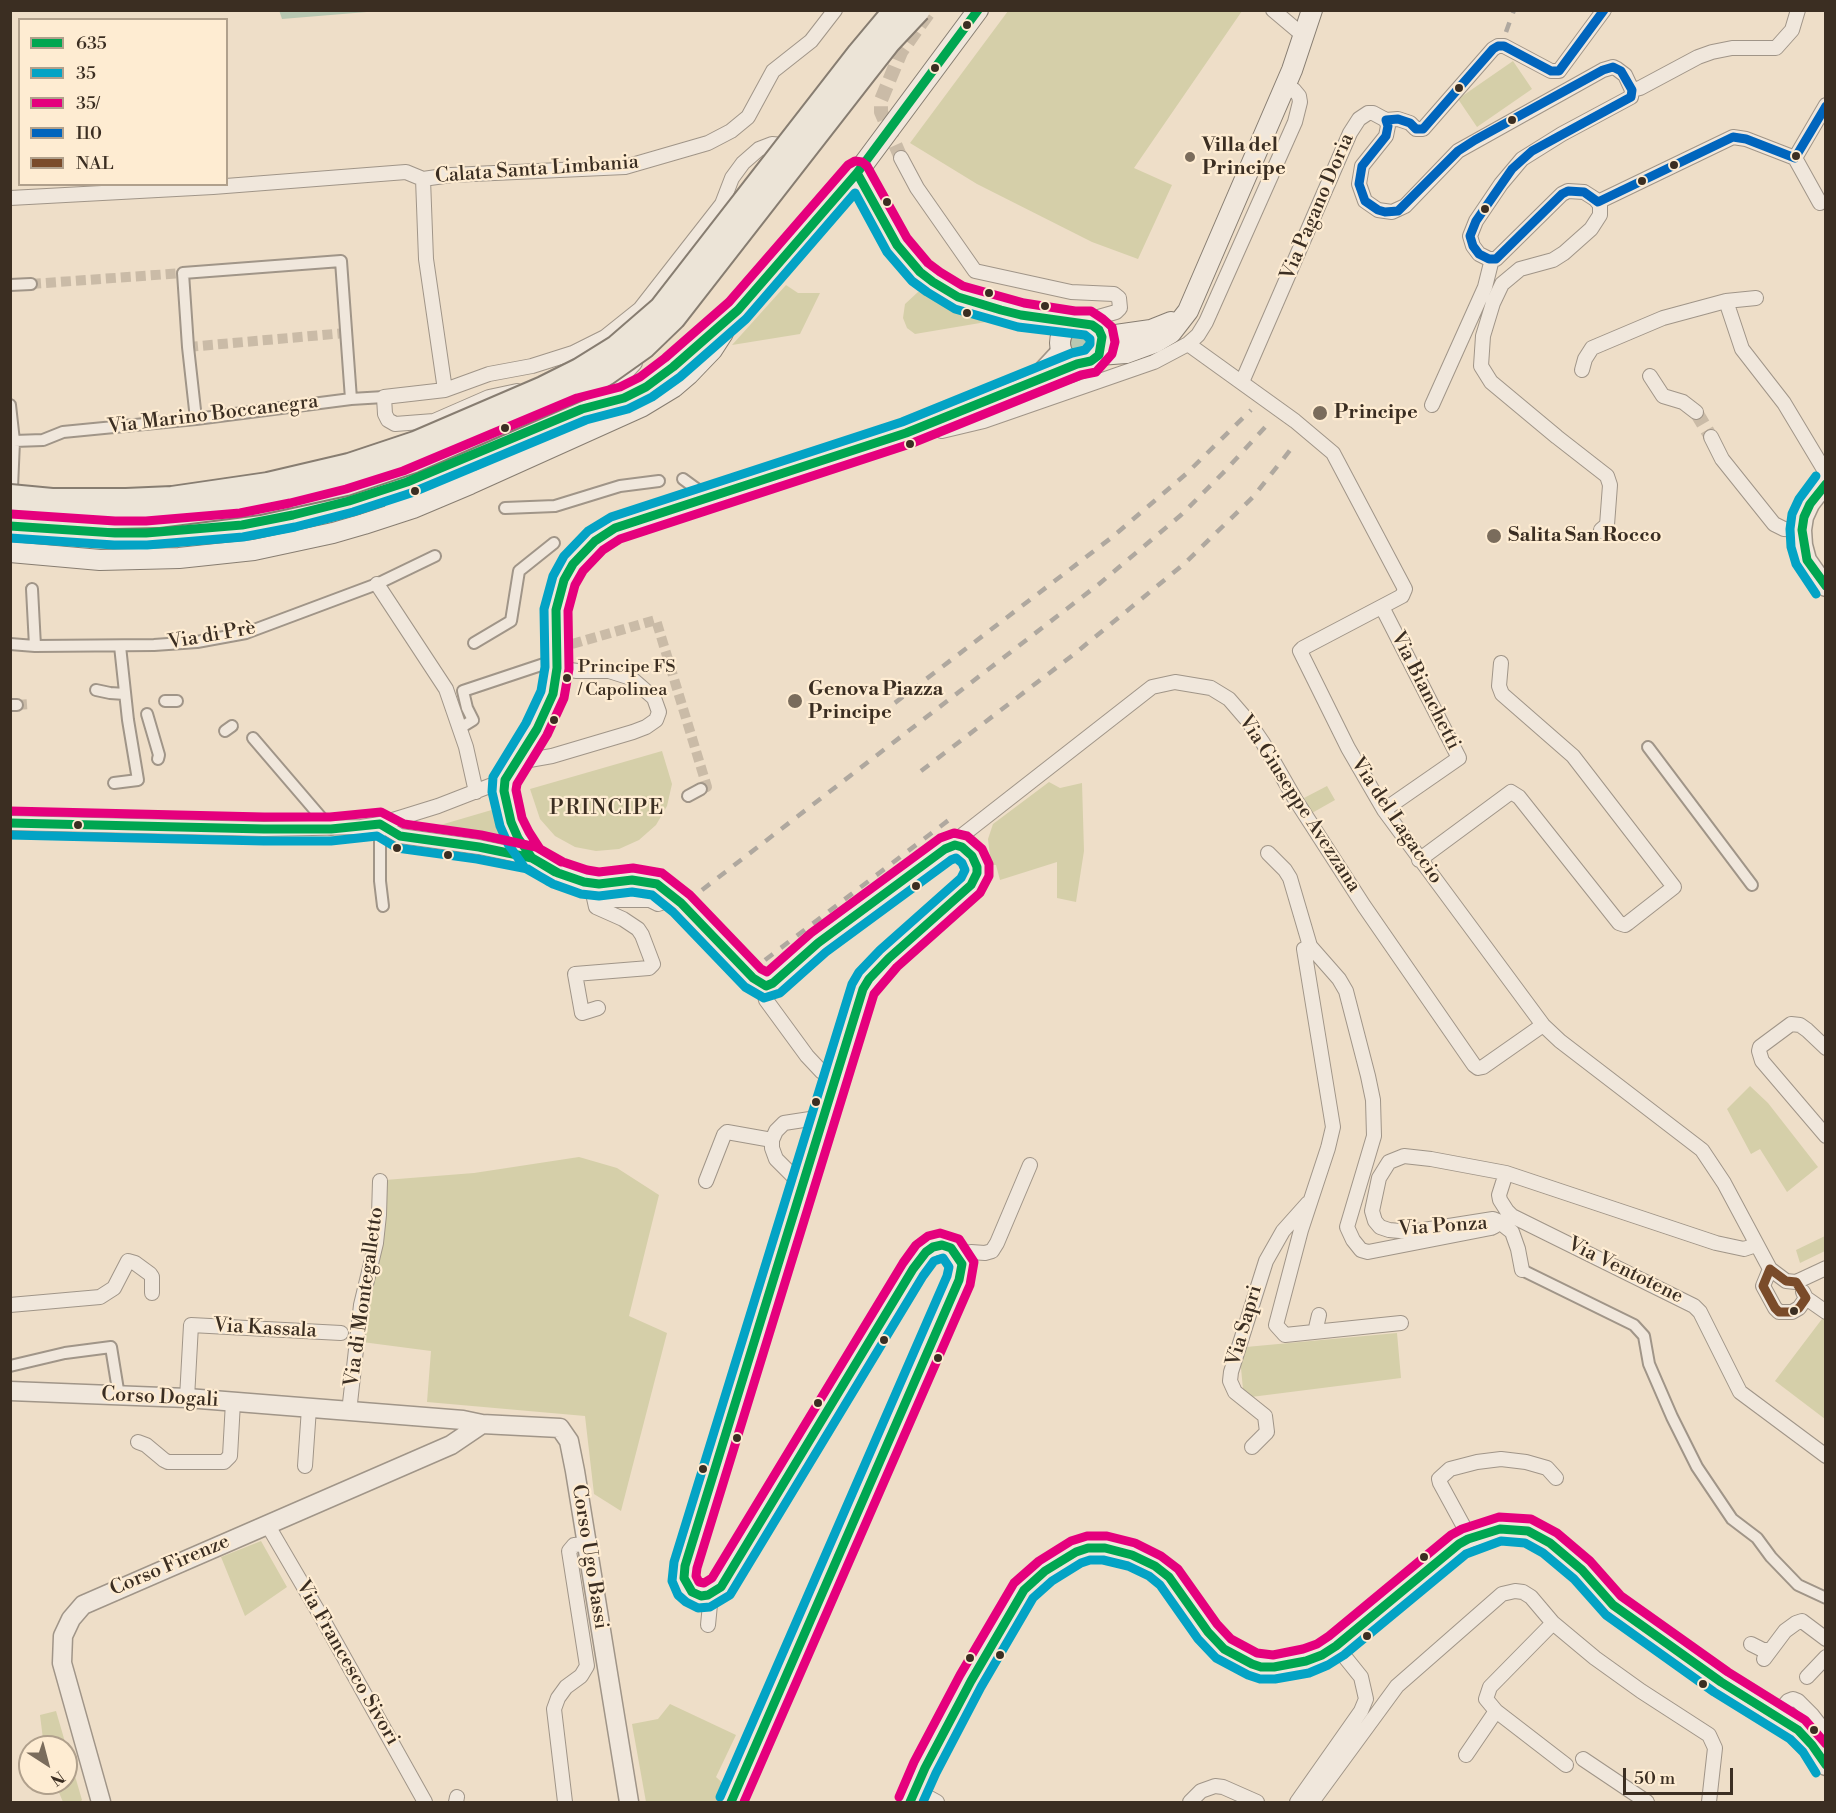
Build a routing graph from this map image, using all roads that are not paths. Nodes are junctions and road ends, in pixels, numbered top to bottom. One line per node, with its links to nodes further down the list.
1 (835, 10): 17 (street, Calata Santa Limbania)
2 (895, 10): 54 (highway, bridge)
3 (919, 10): 58 (highway, bridge)
4 (978, 10): 16 (main road)
5 (1273, 10): 9 (street)
6 (1312, 10): 9 (main road)
7 (1604, 10): 13 (street)
8 (1798, 10): 11 (street)
9 (1305, 37): 10 (main road)
10 (1286, 86): 30 (street); 31 (main road)
11 (1632, 90): 13 (street, Via Pagano Doria); 23 (street)
12 (1826, 105): 15 (street)
13 (1386, 120): 36 (street, Via Pagano Doria)
14 (901, 158): 29 (street)
15 (1795, 158): 21 (street); 22 (street)
16 (857, 173): 28 (main road); 40 (main road)
17 (423, 179): 19 (street, Calata Santa Limbania); 38 (street)
18 (226, 186): 20 (street, Calata Santa Limbania)
19 (228, 186)
20 (10, 198)
21 (1598, 202): 23 (street); 60 (street)
22 (1820, 203)
23 (1492, 259): 43 (street)
24 (31, 284): 25 (street)
25 (10, 285)
26 (1756, 298): 27 (street)
27 (1726, 301): 34 (street); 50 (street)
28 (1021, 315): 29 (main road); 32 (main road)
29 (1078, 323): 31 (main road); 32 (main road)
30 (1193, 343): 36 (street); 47 (street)
31 (1100, 346): 33 (main road)
32 (1060, 347): 33 (main road); 37 (street)
33 (1077, 363): 37 (street)
34 (1582, 370)
35 (1650, 376): 44 (street)
36 (1239, 379): 67 (street, Via del Lagaccio)
37 (1028, 385): 47 (street)
38 (445, 390): 39 (street, Via Marino Boccanegra); 40 (street, Via Marino Boccanegra)
39 (384, 397): 41 (street, Via Marino Boccanegra); 45 (street)
40 (627, 397): 45 (main road); 57 (main road)
41 (351, 399): 46 (street, Via Marino Boccanegra); 46 (street)
42 (10, 405): 49 (street)
43 (1432, 405)
44 (1696, 412)
45 (558, 418): 57 (street); 58 (main road)
46 (196, 419): 49 (street, Via Marino Boccanegra)
47 (929, 424): 55 (street)
48 (1711, 437): 59 (street)
49 (14, 441): 54 (street)
50 (1826, 472)
51 (683, 479): 55 (street)
52 (659, 481): 56 (street)
53 (1826, 483): 59 (street)
54 (11, 490): 58 (street)
55 (709, 498): 73 (street)
56 (505, 508)
57 (364, 524): 62 (main road)
58 (12, 526)
59 (1802, 530): 65 (street)
60 (1604, 532)
61 (554, 543): 68 (street)
62 (10, 552)
63 (435, 556): 64 (street, Via di Prè)
64 (377, 584): 71 (street, Via di Prè); 79 (street)
65 (1826, 587)
66 (32, 589): 70 (street)
67 (1382, 607): 89 (street, Via Bianchetti); 89 (street, Via del Lagaccio)
68 (474, 643)
69 (10, 644): 70 (street, Via di Prè)
70 (35, 646): 71 (street, Via di Prè)
71 (120, 646): 75 (street)
72 (1501, 663): 96 (street)
73 (557, 664): 79 (street); 83 (street); 83 (street)
74 (96, 690): 75 (street)
75 (125, 694): 85 (street)
76 (165, 701): 77 (street)
77 (177, 701)
78 (147, 714): 82 (street)
79 (460, 728): 87 (street)
80 (254, 738): 92 (street)
81 (1648, 747): 97 (street)
82 (158, 759)
83 (518, 762): 84 (street)
84 (505, 780): 87 (street); 95 (street)
85 (114, 783)
86 (701, 789): 88 (street)
87 (476, 792): 91 (street)
88 (688, 796)
89 (1384, 810): 96 (street, Via del Lagaccio)
90 (10, 823): 92 (street)
91 (380, 824): 92 (street); 95 (street); 99 (street)
92 (331, 829)
93 (945, 849): 101 (street); 103 (street, Via Giuseppe Avezzana); 106 (street)
94 (1268, 853): 100 (street, Via Ponza)
95 (532, 858): 98 (street)
96 (1419, 860): 103 (street, Via del Lagaccio)
97 (1752, 885)
98 (670, 893): 101 (street); 102 (street)
99 (383, 906)
100 (1310, 946): 114 (street); 115 (street, Via Ponza)
101 (762, 985): 105 (street)
102 (598, 1008)
103 (1544, 1025): 116 (street, Via del Lagaccio)
104 (1826, 1048): 107 (street)
105 (822, 1072)
106 (824, 1112): 108 (street); 113 (street)
107 (1826, 1136)
108 (772, 1140): 112 (street); 113 (street)
109 (1030, 1165): 117 (street)
110 (1506, 1173): 115 (street, Via Ponza); 116 (street, Via Ponza); 140 (street, Via Ventotene)
111 (380, 1181): 136 (street, Via di Montegalletto)
112 (706, 1181)
113 (802, 1185): 146 (street)
114 (1311, 1200): 128 (street); 139 (street, Via Sapri)
115 (1493, 1219): 120 (street)
116 (1756, 1245): 119 (street, Via del Lagaccio)
117 (959, 1257): 146 (street); 167 (street)
118 (1826, 1268): 121 (street)
119 (1770, 1269): 121 (street); 123 (street)
120 (1522, 1270): 147 (street)
121 (1796, 1282): 123 (street)
122 (152, 1293): 124 (street)
123 (1806, 1298): 125 (street)
124 (10, 1305)
125 (1826, 1312)
126 (1319, 1315): 128 (street)
127 (1401, 1323): 128 (street)
128 (1315, 1332)
129 (341, 1333): 133 (street, Via Kassala)
130 (10, 1366): 132 (street)
131 (10, 1391): 132 (street, Corso Dogali)
132 (119, 1396): 133 (street, Corso Dogali)
133 (187, 1398): 134 (street, Corso Dogali)
134 (233, 1402): 135 (street, Corso Dogali); 138 (street)
135 (309, 1408): 136 (street, Corso Dogali); 141 (street)
136 (350, 1412): 137 (street, Corso Dogali)
137 (482, 1424): 143 (street, Corso Firenze); 145 (street, Corso Ugo Bassi)
138 (138, 1442)
139 (1252, 1447)
140 (1826, 1456)
141 (305, 1466)
142 (1556, 1478): 144 (street)
143 (267, 1524): 163 (street, Corso Firenze); 164 (street, Via Francesco Sivori)
144 (1468, 1539): 152 (street); 156 (street)
145 (586, 1544): 165 (street); 166 (street, Corso Ugo Bassi)
146 (711, 1594): 149 (street)
147 (1826, 1598)
148 (1552, 1623): 155 (street); 172 (street); 174 (street)
149 (708, 1624)
150 (1826, 1639): 151 (street)
151 (1751, 1644)
152 (1336, 1646): 162 (street); 171 (street)
153 (1826, 1657): 154 (street)
154 (1807, 1677)
155 (1496, 1711): 158 (street); 160 (street)
156 (1775, 1716): 157 (street); 161 (street)
157 (1826, 1733)
158 (1466, 1755)
159 (1582, 1759): 173 (street)
160 (1566, 1765)
161 (1826, 1766)
162 (912, 1796): 168 (street)
163 (101, 1803)
164 (425, 1803)
165 (565, 1803)
166 (629, 1803)
167 (731, 1803)
168 (937, 1803)
169 (1191, 1803): 170 (street)
170 (1257, 1803)
171 (1298, 1803)
172 (1312, 1803)
173 (1647, 1803)
174 (1709, 1803)

